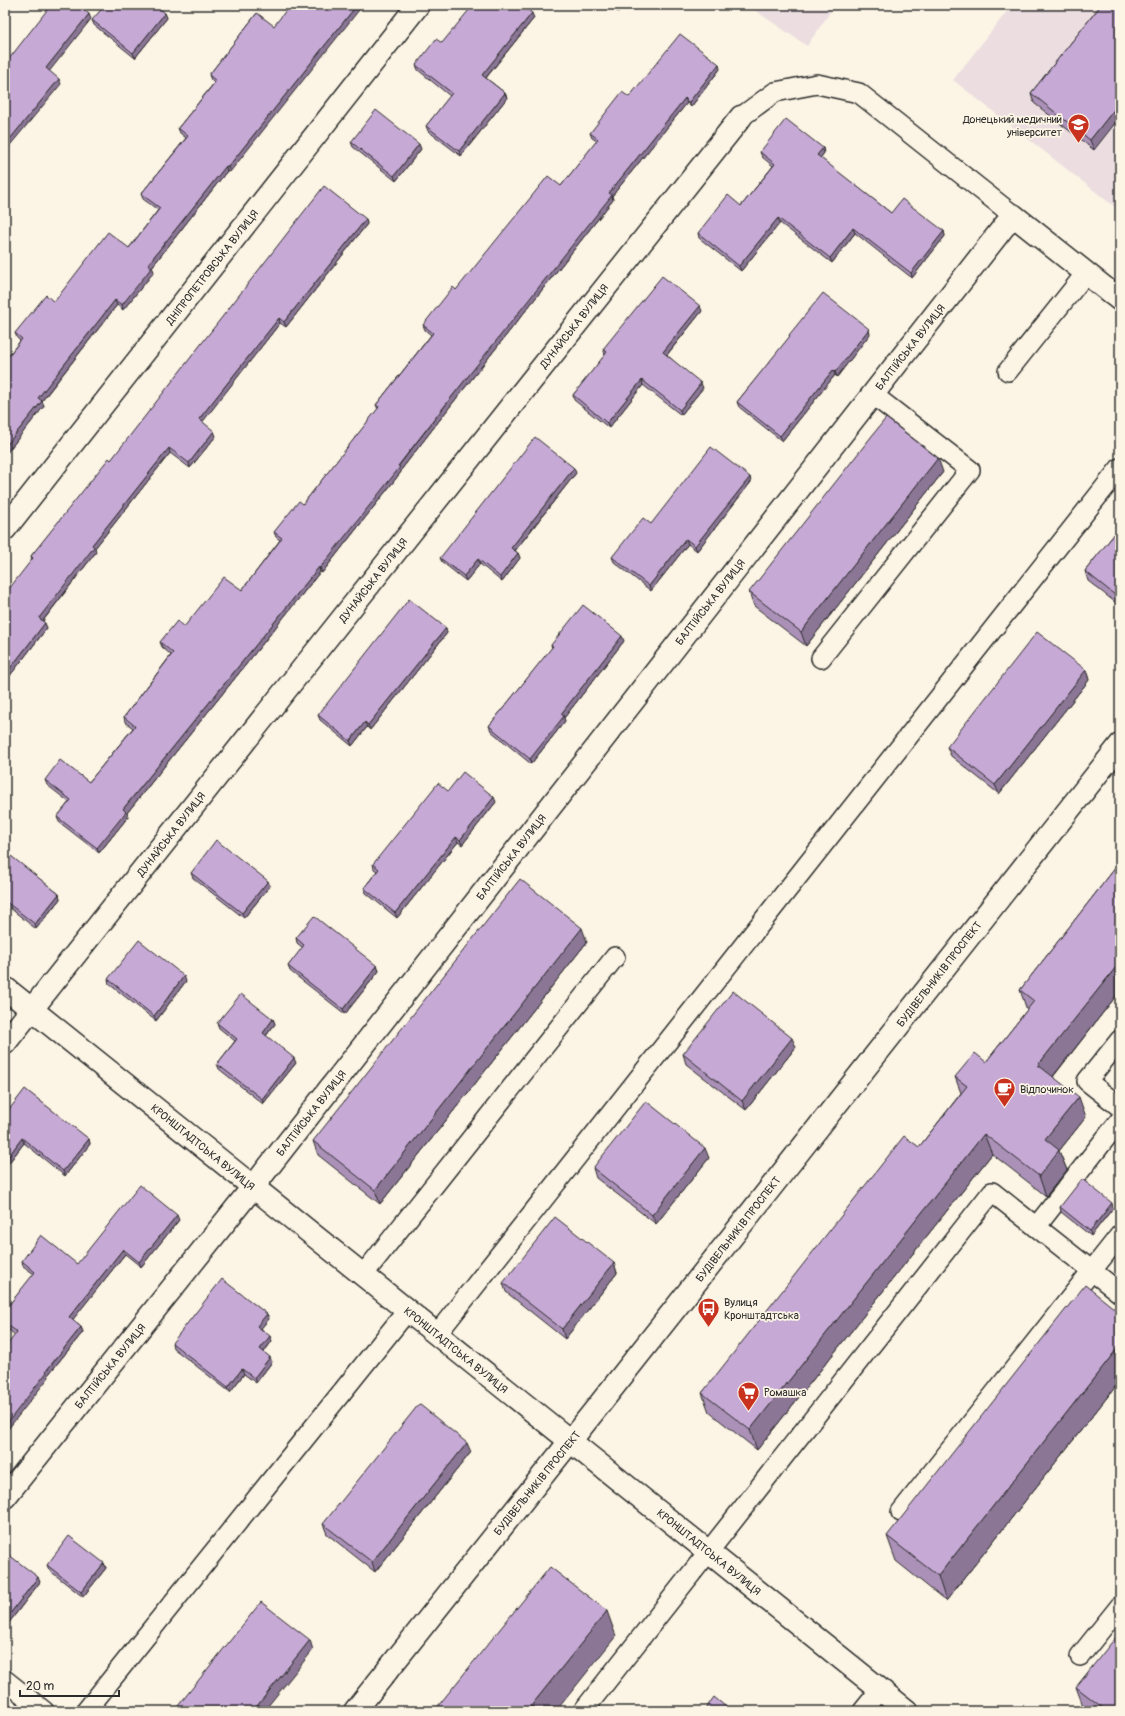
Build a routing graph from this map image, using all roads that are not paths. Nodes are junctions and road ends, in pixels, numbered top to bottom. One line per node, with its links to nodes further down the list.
1 (418, 5): 9 (street, ДНІПРОПЕТРОВСЬКА ВУЛИЦЯ)
2 (741, 117): 3 (lane); 14 (street, ДУНАЙСЬКА ВУЛИЦЯ)
3 (1013, 214): 4 (street); 7 (street, БАЛТІЙСЬКА ВУЛИЦЯ)
4 (1086, 273): 5 (street); 6 (lane)
5 (1120, 300)
6 (1008, 371)
7 (872, 394): 10 (lane); 19 (street, БАЛТІЙСЬКА ВУЛИЦЯ)
8 (1120, 468): 26 (lane)
9 (5, 529)
10 (821, 658)
11 (1120, 745): 27 (street, БУДІВЕЛЬНИКІВ ПРОСПЕКТ)
12 (615, 957): 23 (lane)
13 (5, 988): 14 (street, КРОНШТАДТСЬКА ВУЛИЦЯ)
14 (32, 1010): 16 (street, ДУНАЙСЬКА ВУЛИЦЯ); 19 (street, КРОНШТАДТСЬКА ВУЛИЦЯ)
15 (1120, 1040): 17 (lane)
16 (5, 1043)
17 (1120, 1107)
18 (1120, 1120): 20 (lane)
19 (253, 1187): 23 (street, КРОНШТАДТСЬКА ВУЛИЦЯ); 28 (street, БАЛТІЙСЬКА ВУЛИЦЯ)
20 (1036, 1227): 22 (lane); 30 (lane)
21 (1120, 1235): 22 (lane)
22 (1092, 1270): 24 (lane); 29 (lane)
23 (363, 1275): 25 (street, КРОНШТАДТСЬКА ВУЛИЦЯ)
24 (1120, 1293)
25 (407, 1310): 26 (street, КРОНШТАДТСЬКА ВУЛИЦЯ); 36 (lane)
26 (437, 1334): 27 (street, КРОНШТАДТСЬКА ВУЛИЦЯ)
27 (570, 1442): 30 (street, КРОНШТАДТСЬКА ВУЛИЦЯ); 37 (street, БУДІВЕЛЬНИКІВ ПРОСПЕКТ)
28 (5, 1497)
29 (901, 1512)
30 (709, 1552): 34 (street, КРОНШТАДТСЬКА ВУЛИЦЯ); 38 (lane)
31 (1120, 1606): 32 (lane)
32 (1080, 1656)
33 (5, 1680): 35 (lane)
34 (880, 1690): 39 (lane); 40 (street, КРОНШТАДТСЬКА ВУЛИЦЯ)
35 (44, 1711)
36 (86, 1711)
37 (355, 1711)
38 (583, 1711)
39 (863, 1711)
40 (907, 1711)

